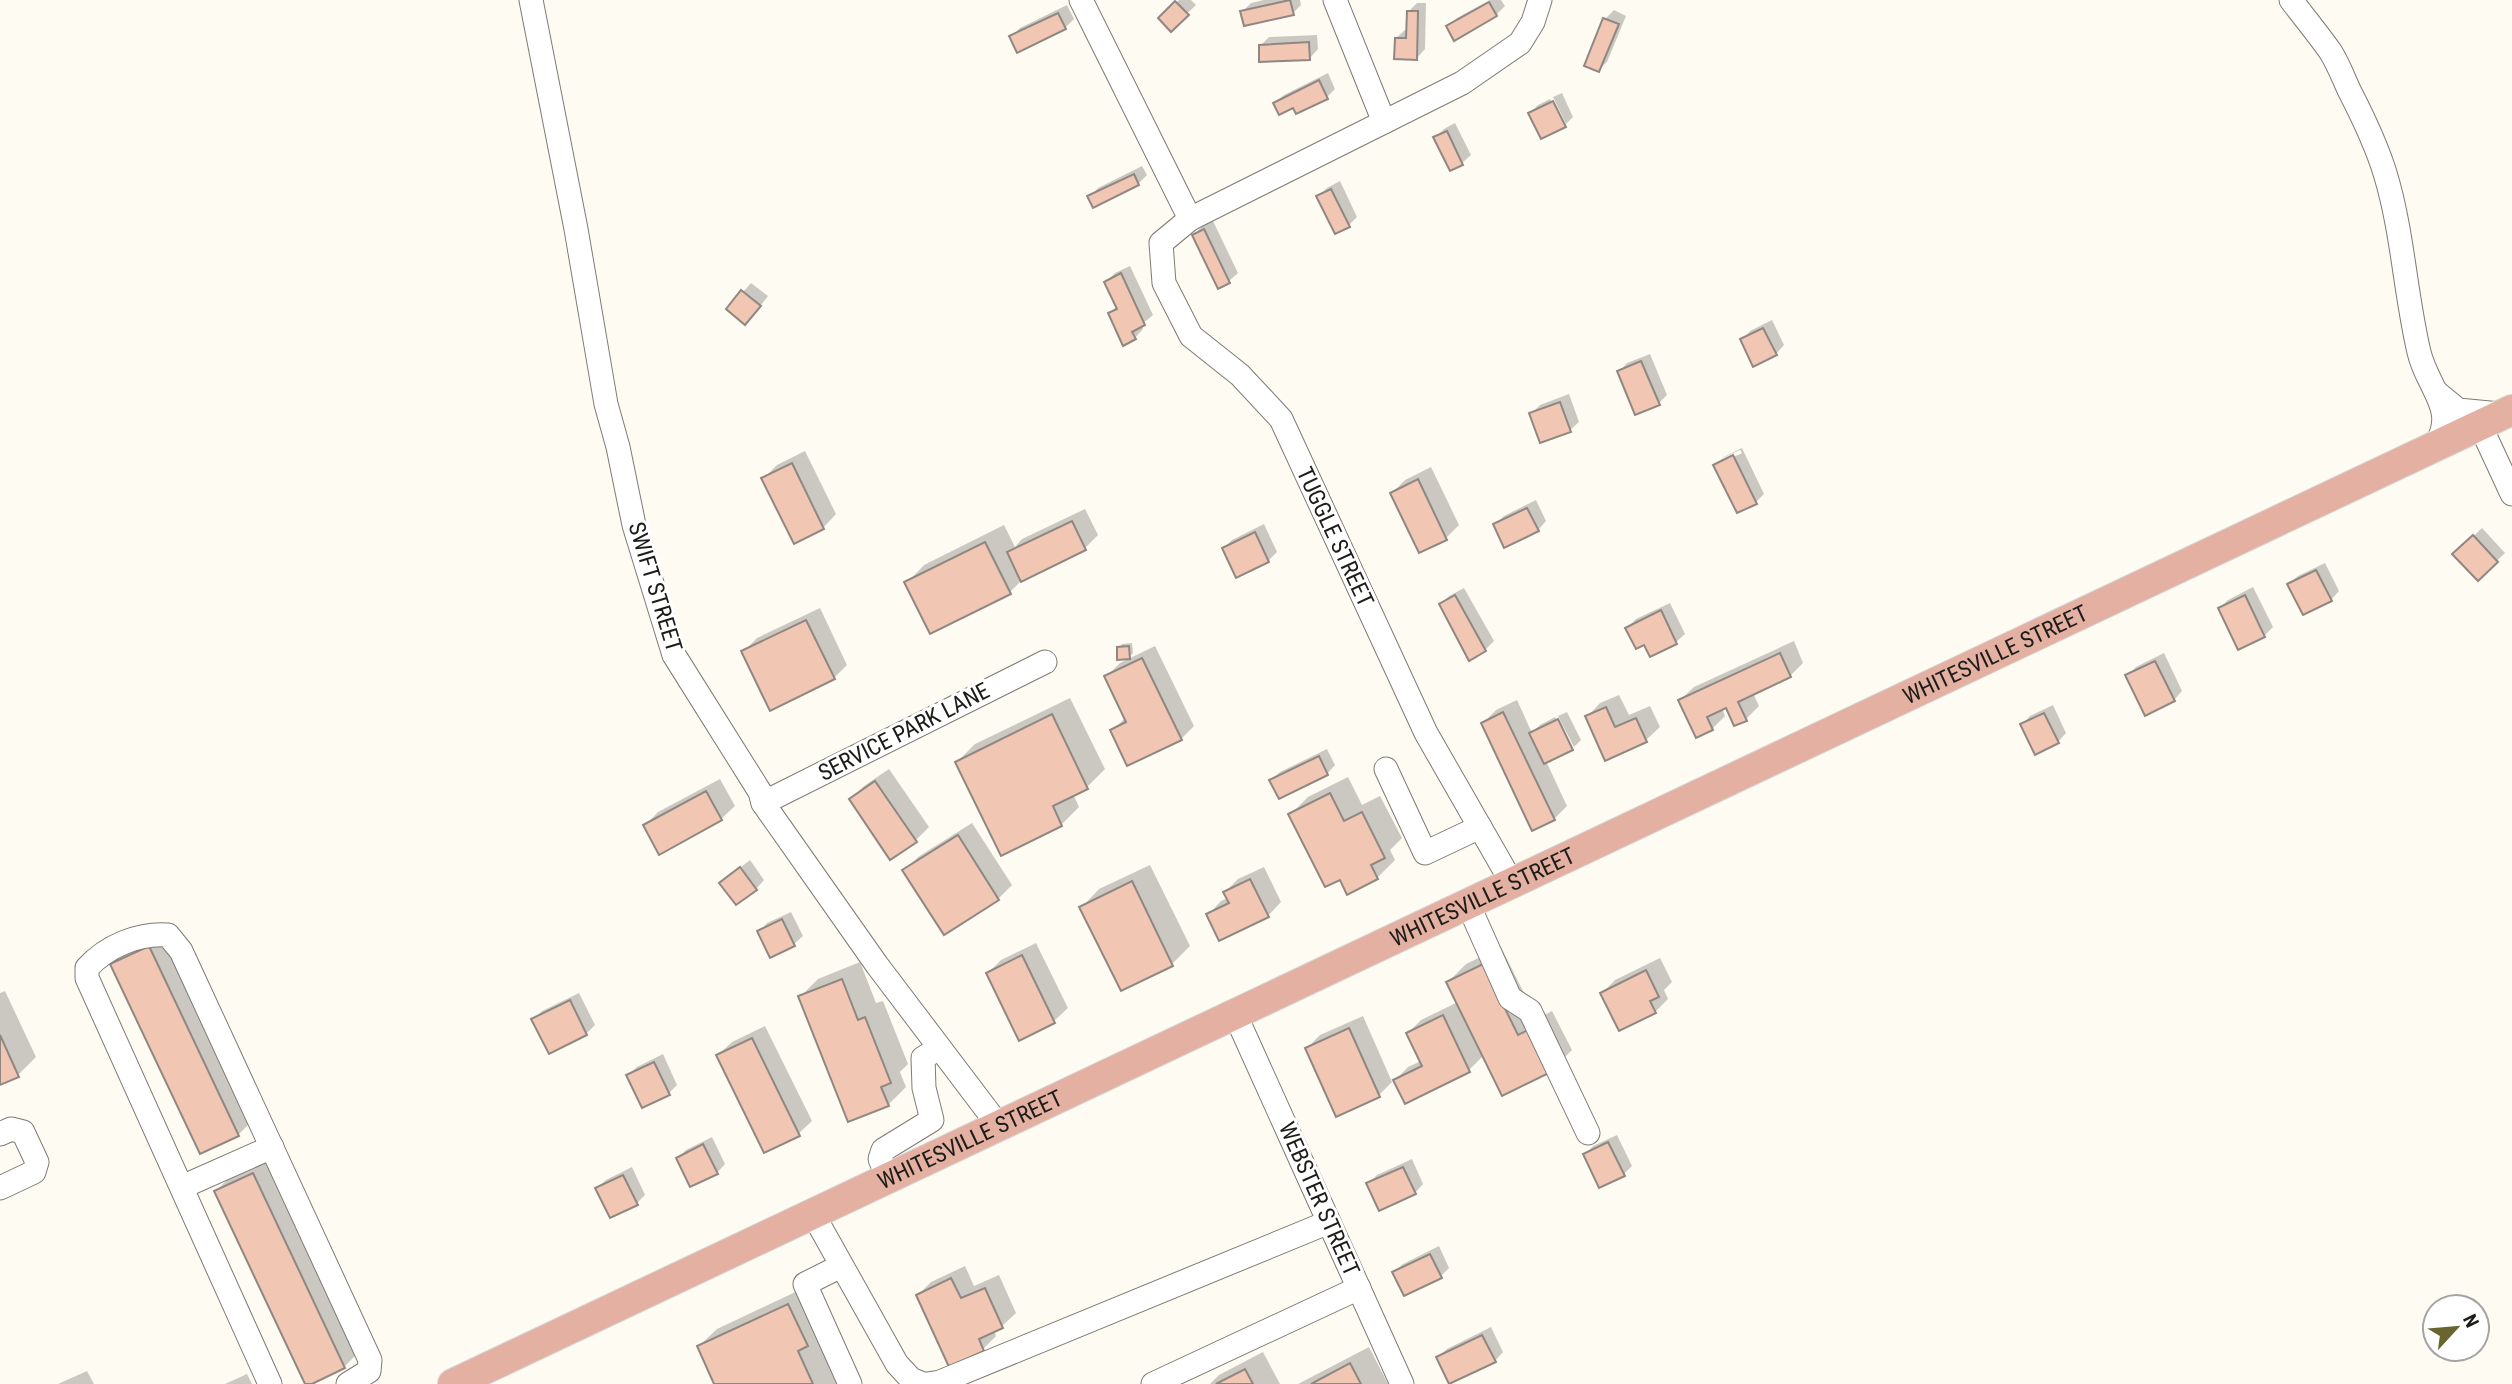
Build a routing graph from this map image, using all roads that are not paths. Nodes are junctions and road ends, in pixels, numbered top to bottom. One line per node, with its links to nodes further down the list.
1 (531, 0): 14 (street, SWIFT STREET)
2 (1081, 0): 7 (street)
3 (1335, 0): 6 (street)
4 (1541, 0): 6 (street, TUGGLE STREET)
5 (2291, 0): 8 (street)
6 (1384, 122): 7 (street, TUGGLE STREET)
7 (1190, 219): 15 (street, TUGGLE STREET)
8 (2436, 392): 9 (street); 10 (street)
9 (2499, 416): 10 (main road, WHITESVILLE STREET); 11 (street)
10 (2435, 446): 16 (main road, WHITESVILLE STREET)
11 (2512, 494)
12 (1045, 662): 14 (street, SERVICE PARK LANE)
13 (1386, 769): 15 (street)
14 (763, 803): 19 (street, SWIFT STREET)
15 (1480, 827): 16 (street, TUGGLE STREET)
16 (1512, 883): 17 (main road, WHITESVILLE STREET)
17 (1468, 904): 18 (main road, WHITESVILLE STREET); 21 (street)
18 (1235, 1014): 20 (main road, WHITESVILLE STREET); 28 (street, WEBSTER STREET)
19 (939, 1048): 20 (street, SWIFT STREET); 24 (street)
20 (999, 1126): 24 (main road, WHITESVILLE STREET)
21 (1588, 1133)
22 (0, 1134): 26 (street)
23 (272, 1147): 25 (street); 25 (street); 33 (street)
24 (888, 1178): 27 (main road, WHITESVILLE STREET)
25 (181, 1187): 32 (street)
26 (0, 1188)
27 (813, 1214): 29 (street); 34 (main road, WHITESVILLE STREET)
28 (1329, 1222): 30 (street, WEBSTER STREET); 31 (street)
29 (841, 1266): 31 (street); 35 (street)
30 (1359, 1288): 36 (street); 37 (street, WEBSTER STREET)
31 (916, 1383)
32 (270, 1384)
33 (348, 1384)
34 (453, 1384)
35 (850, 1384)
36 (1153, 1384)
37 (1402, 1384)

